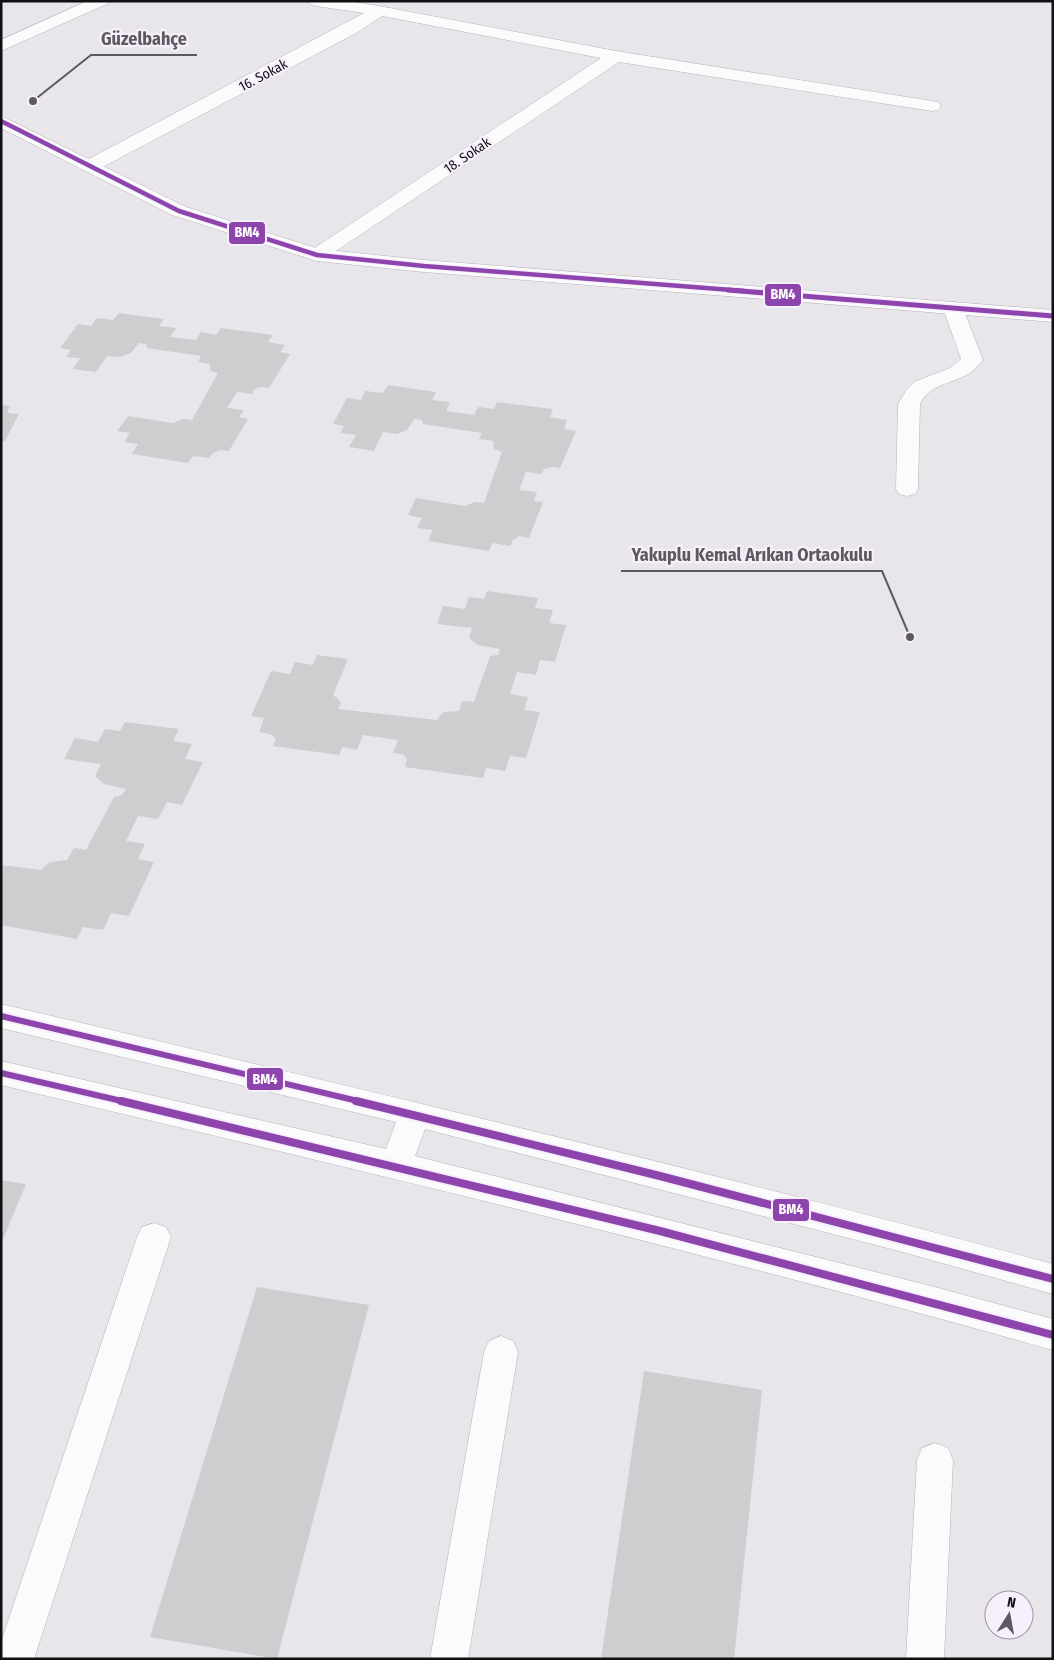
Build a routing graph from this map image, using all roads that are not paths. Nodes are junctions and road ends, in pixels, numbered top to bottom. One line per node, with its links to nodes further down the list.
1 (102, 1): 4 (main road)
2 (316, 1): 3 (main road)
3 (379, 11): 5 (main road); 8 (main road, 16. Sokak)
4 (1, 46)
5 (616, 56): 6 (main road); 9 (main road, 18. Sokak)
6 (932, 106)
7 (1, 121): 8 (main road)
8 (90, 166): 9 (main road)
9 (317, 254): 10 (main road)
10 (953, 308): 11 (main road); 12 (main road)
11 (1053, 316)
12 (907, 489)
13 (1, 1016): 15 (main road)
14 (1, 1073): 16 (main road)
15 (415, 1114): 16 (main road); 18 (main road)
16 (396, 1165): 19 (main road)
17 (154, 1237): 22 (main road)
18 (1053, 1279)
19 (1053, 1335)
20 (501, 1352): 23 (main road)
21 (935, 1460): 24 (main road)
22 (15, 1659)
23 (449, 1659)
24 (925, 1659)

